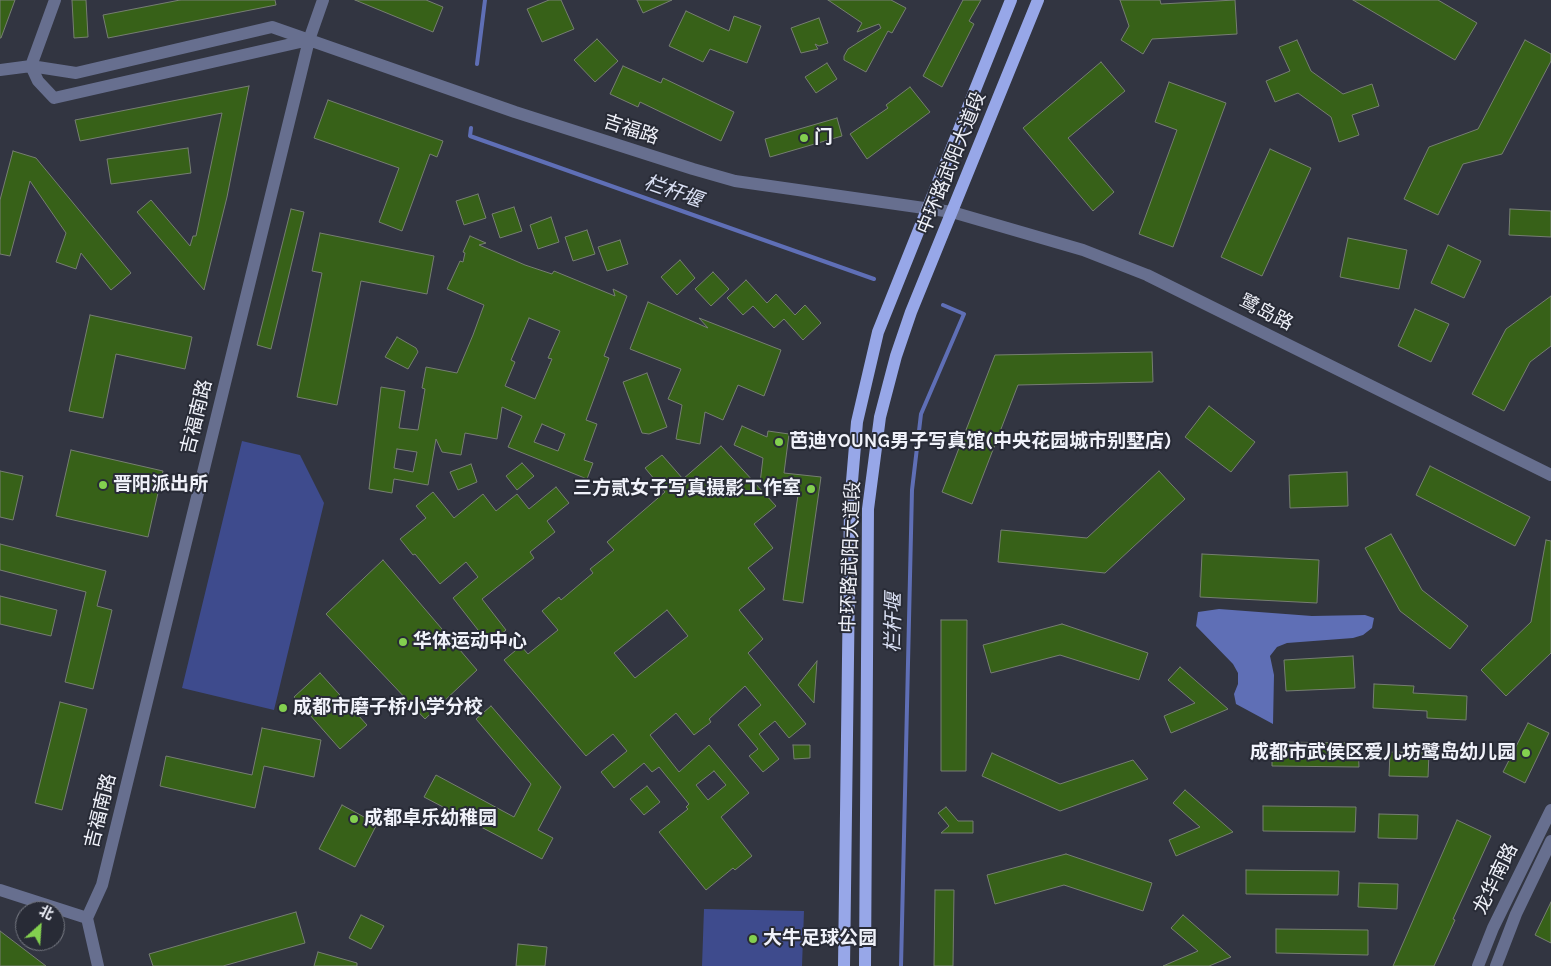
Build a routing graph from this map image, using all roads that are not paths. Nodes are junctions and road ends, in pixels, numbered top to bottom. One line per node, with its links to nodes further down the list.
1 (54, 0): 6 (street)
2 (323, 0): 5 (street, 吉福南路)
3 (1011, 0): 8 (main road, 中环路武阳大道段)
4 (1038, 0): 9 (main road, 中环路武阳大道段)
5 (309, 40): 6 (street, 吉福路); 6 (street); 8 (street, 吉福路); 14 (street, 吉福南路)
6 (31, 66): 7 (street, 吉福路)
7 (0, 70)
8 (926, 209): 9 (street, 吉福路); 16 (main road, 中环路武阳大道段)
9 (952, 212): 10 (street, 鹭岛路); 17 (main road, 中环路武阳大道段)
10 (1551, 475)
11 (1551, 810): 18 (street, 龙华南路)
12 (1551, 841): 19 (street, 龙华南路)
13 (0, 890): 14 (street)
14 (87, 918): 15 (street)
15 (98, 966)
16 (844, 966)
17 (864, 966)
18 (1478, 966)
19 (1496, 966)

